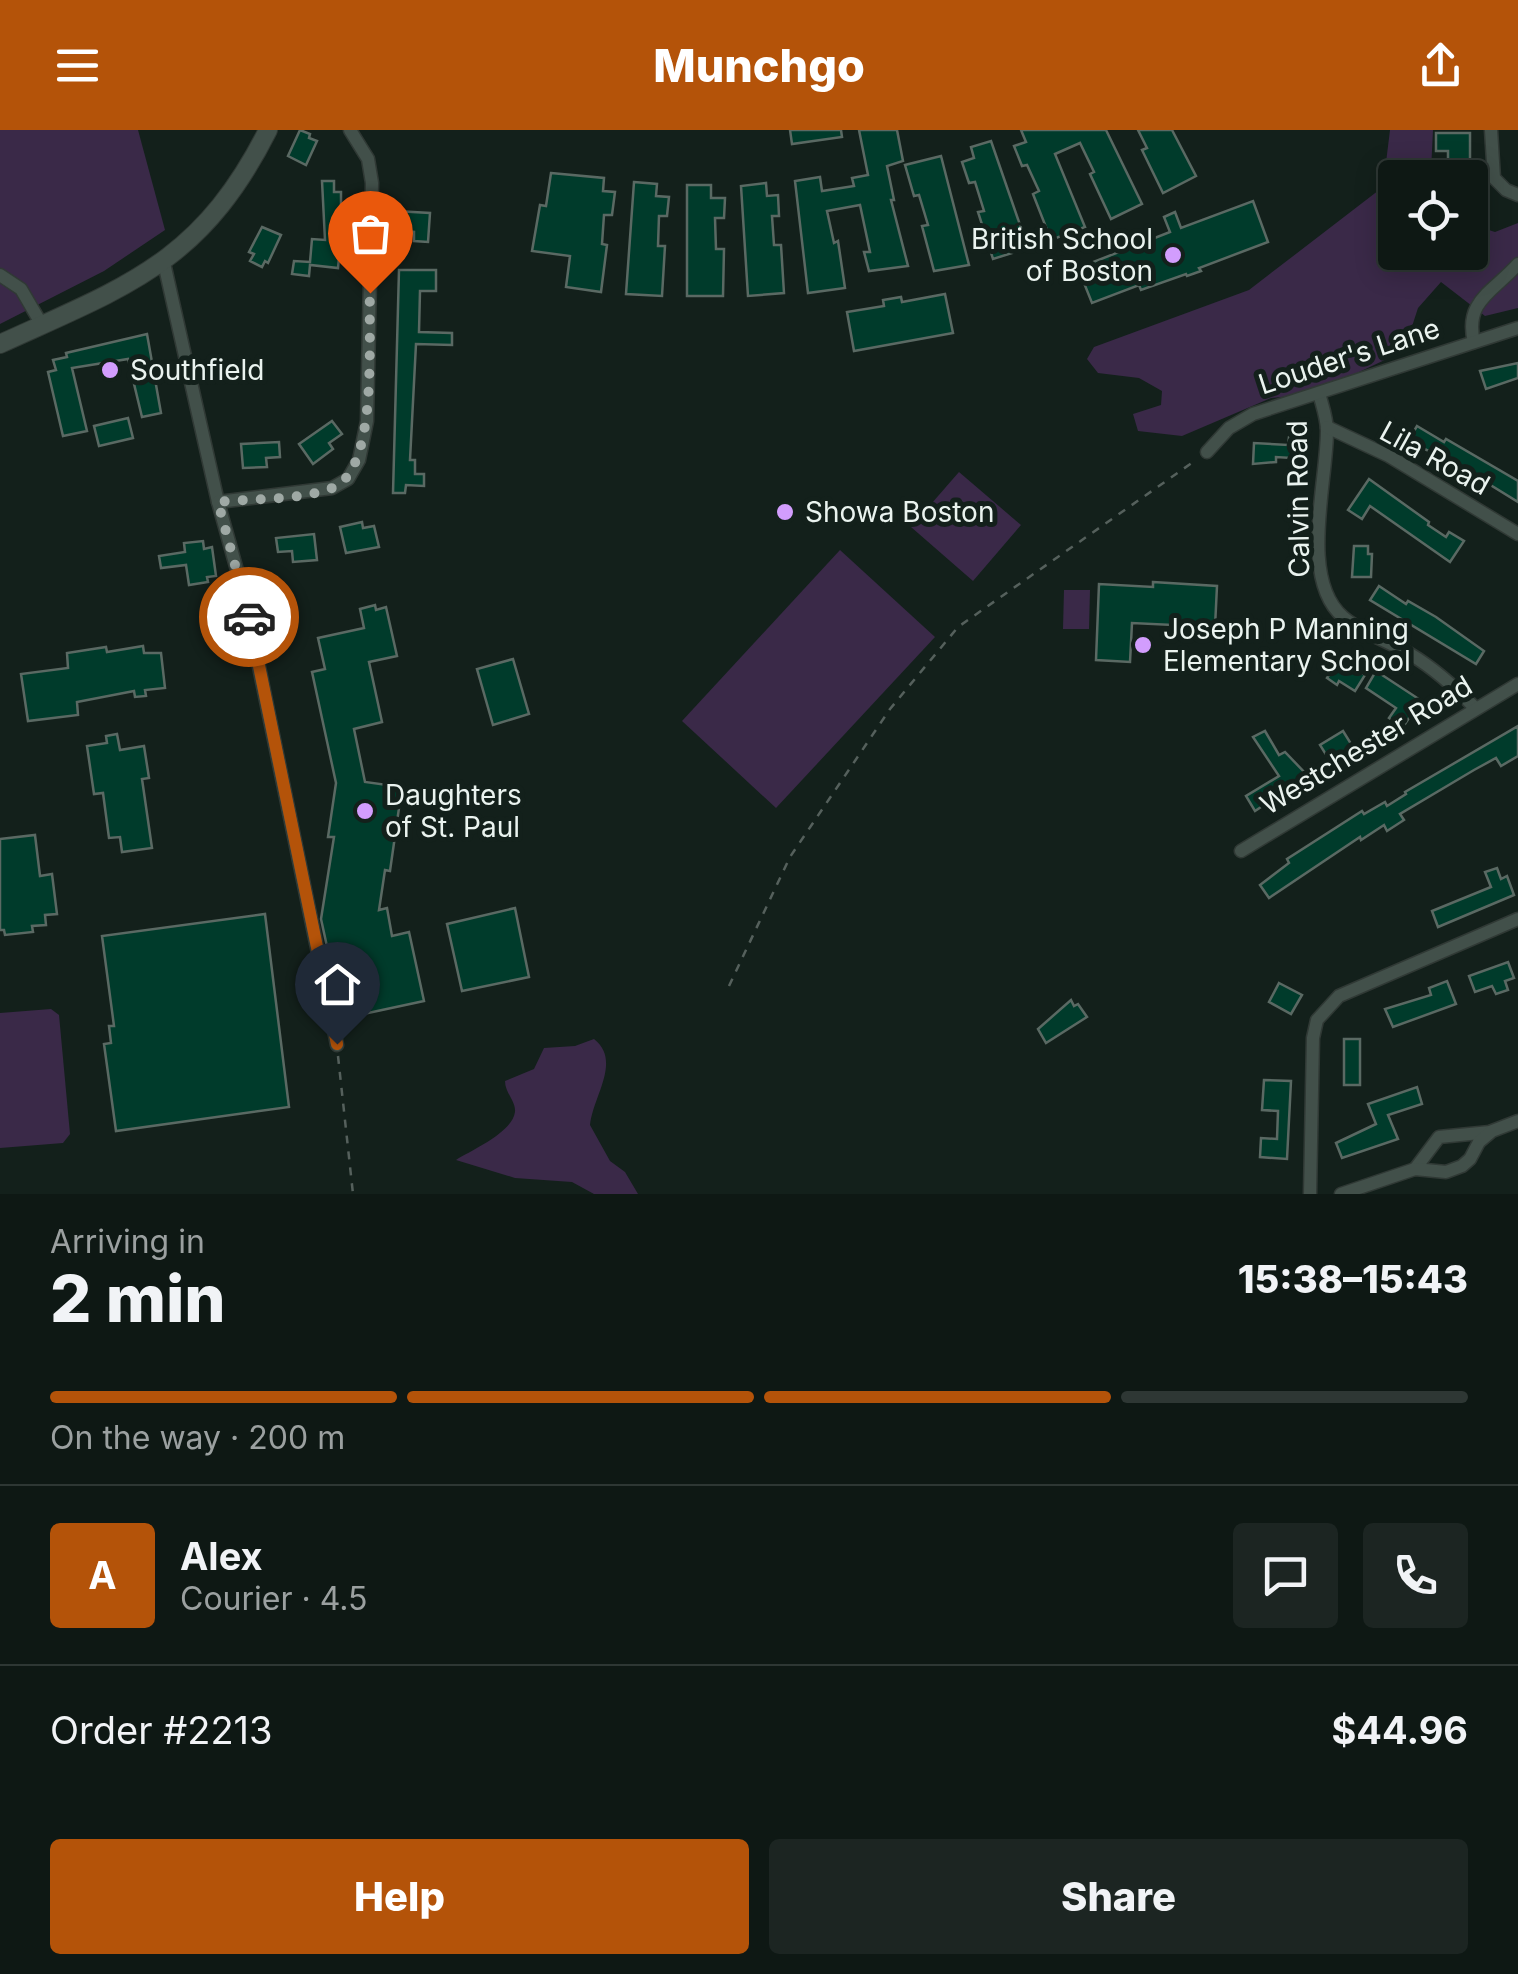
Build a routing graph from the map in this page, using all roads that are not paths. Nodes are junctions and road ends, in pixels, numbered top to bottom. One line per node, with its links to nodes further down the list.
1 (268, 130): 5 (street)
2 (350, 130): 15 (street)
3 (1491, 130): 4 (street)
4 (1518, 195)
5 (169, 258): 8 (street); 15 (street)
6 (1518, 264): 10 (street)
7 (0, 275): 8 (street)
8 (42, 325): 11 (street)
9 (1518, 328): 10 (street, Louder's Lane)
10 (1474, 342): 12 (street, Louder's Lane)
11 (0, 344)
12 (1319, 393): 13 (street, Calvin Road); 14 (street, Louder's Lane)
13 (1327, 427): 16 (street, Lila Road); 18 (street, Calvin Road)
14 (1207, 452)
15 (218, 502): 21 (street)
16 (1518, 534)
17 (1518, 684): 18 (street, Westchester Road)
18 (1475, 708): 19 (street, Westchester Road)
19 (1240, 850)
20 (1518, 919): 25 (street)
21 (337, 1044)
22 (1518, 1121): 23 (street)
23 (1492, 1131): 24 (street); 24 (street)
24 (1415, 1169): 26 (street)
25 (1310, 1194)
26 (1340, 1194)

